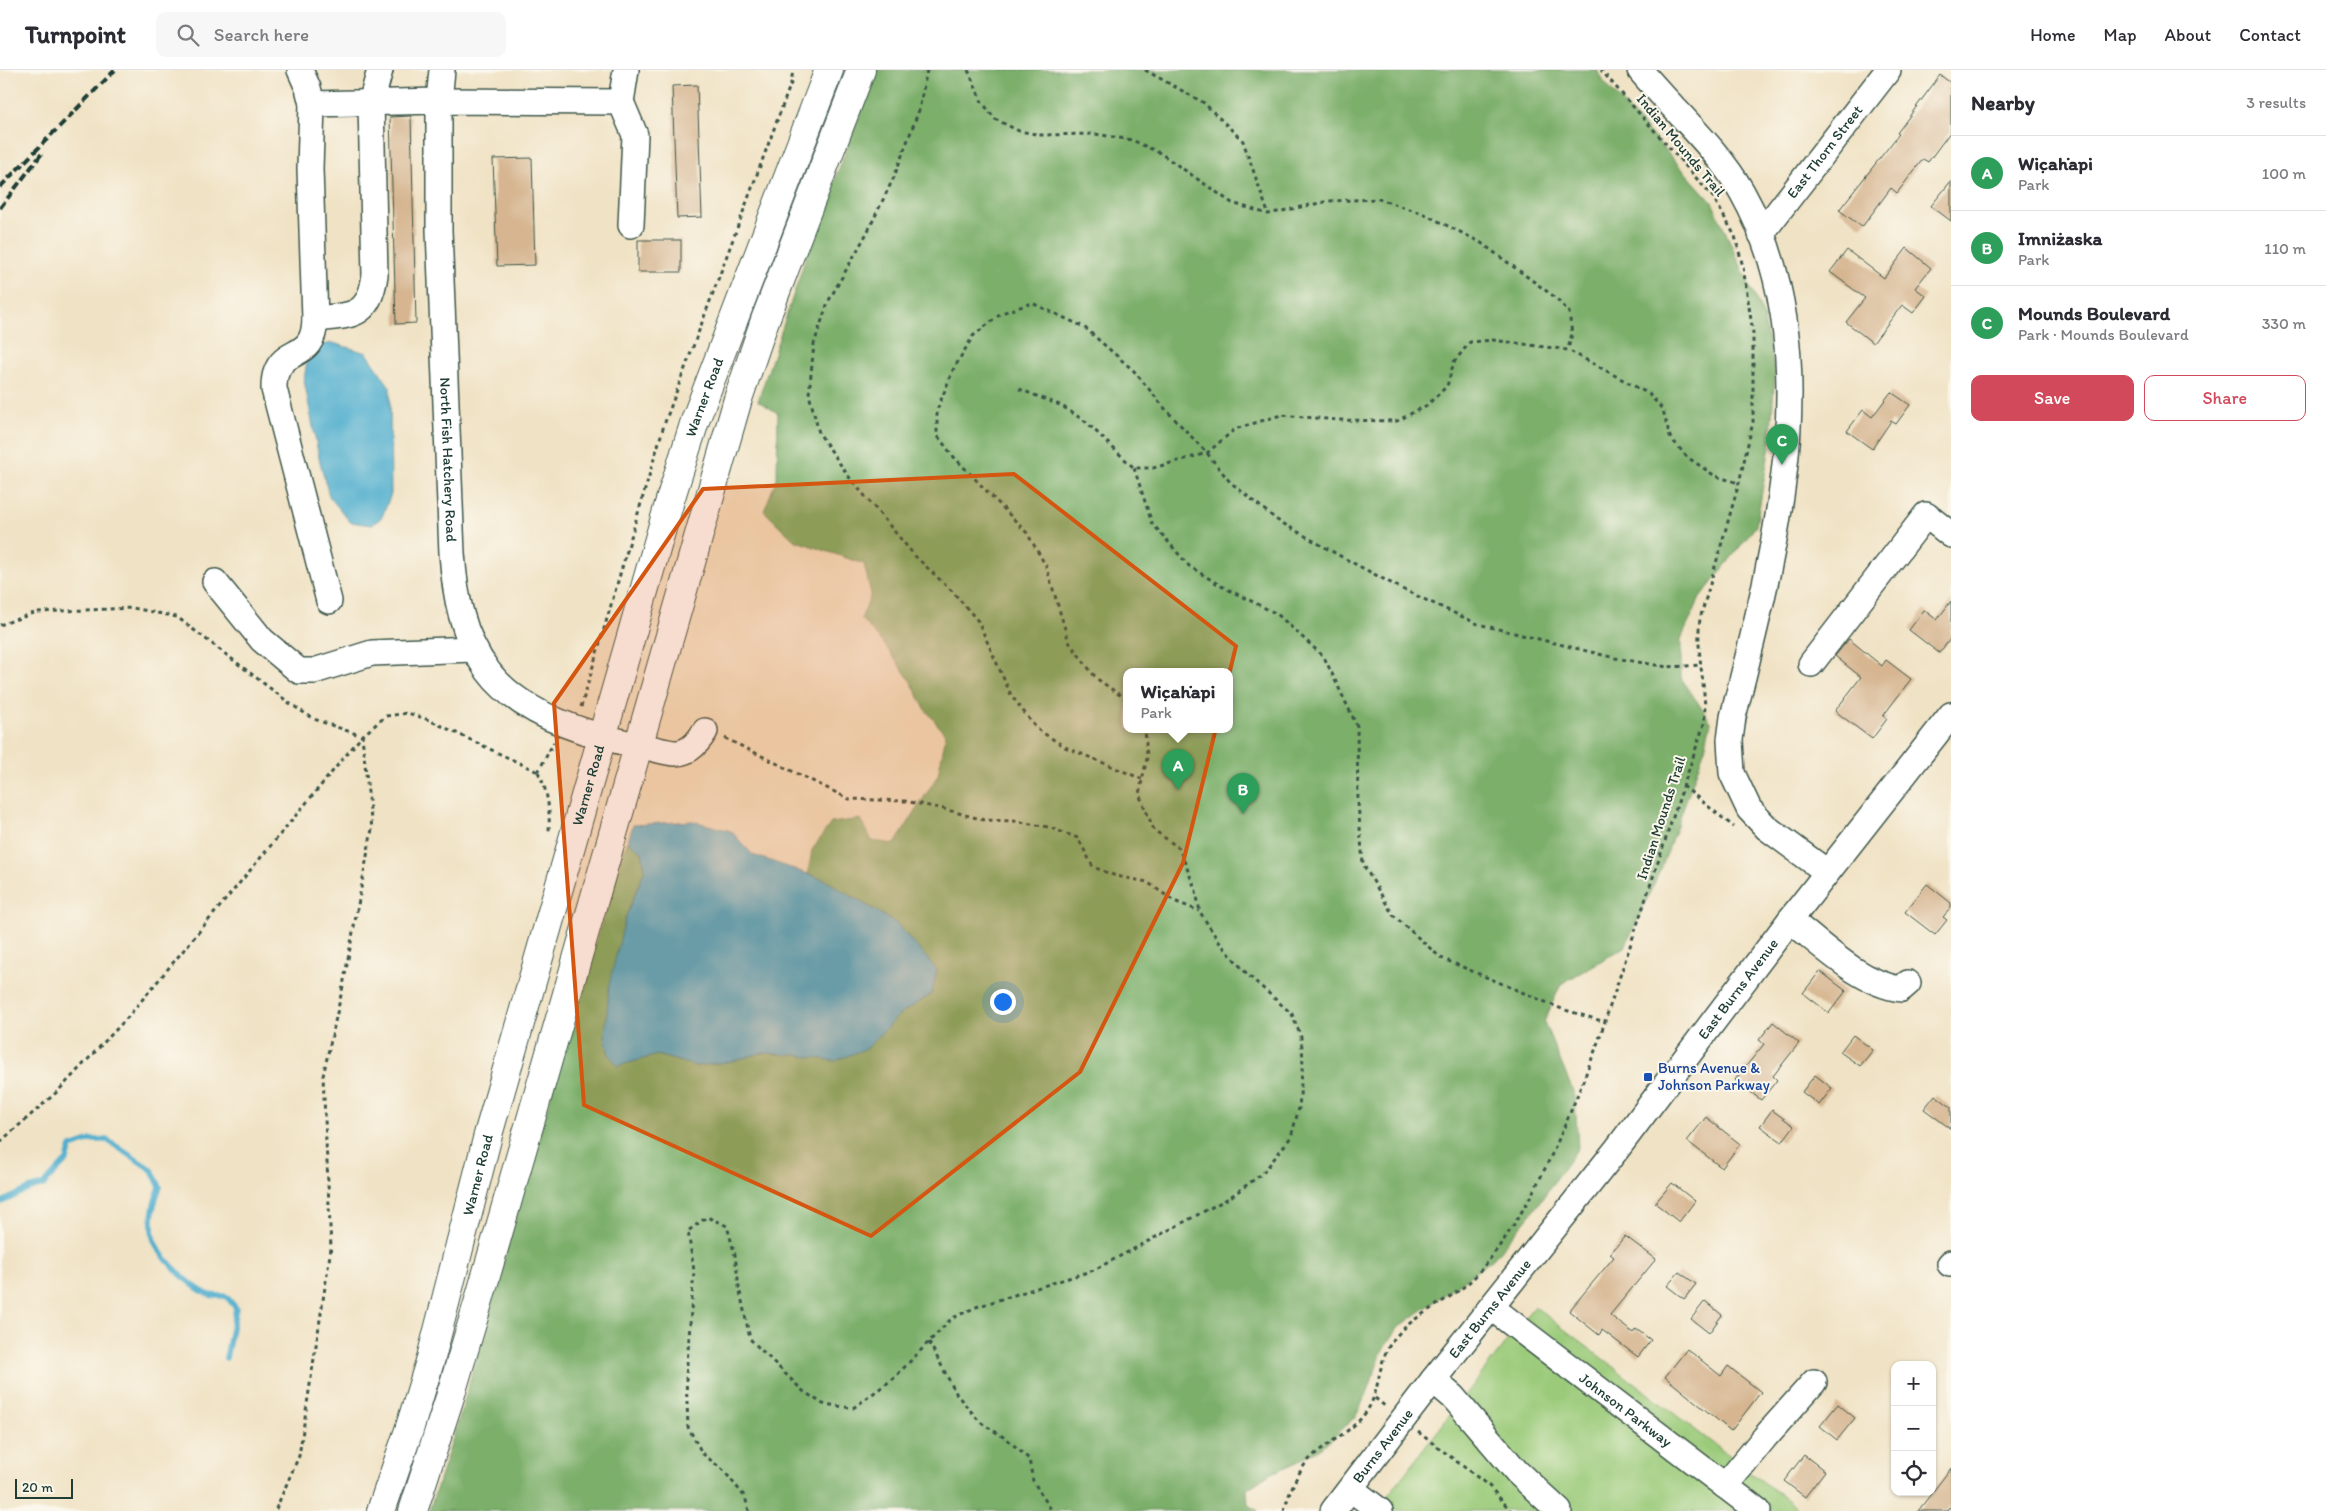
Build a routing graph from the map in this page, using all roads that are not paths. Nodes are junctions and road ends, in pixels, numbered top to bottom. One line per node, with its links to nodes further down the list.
1 (300, 70): 12 (street)
2 (380, 70): 11 (street)
3 (442, 70): 9 (street, North Fish Hatchery Road)
4 (626, 70): 10 (street)
5 (829, 70): 23 (highway, Warner Road)
6 (861, 70): 24 (highway, Warner Road)
7 (1640, 70): 14 (street)
8 (1888, 70): 14 (street, East Thorn Street)
9 (439, 101): 10 (street); 11 (street); 19 (street, North Fish Hatchery Road)
10 (621, 102): 13 (street)
11 (371, 103): 12 (street); 15 (street)
12 (312, 104): 15 (street)
13 (631, 225)
14 (1761, 234): 25 (street)
15 (315, 319): 18 (street)
16 (1951, 535): 20 (street)
17 (215, 582): 19 (street)
18 (329, 601)
19 (473, 649): 23 (street, North Fish Hatchery Road)
20 (1811, 664)
21 (1951, 715): 25 (street, East Burns Avenue)
22 (705, 731): 24 (street, North Fish Hatchery Road)
23 (603, 737): 24 (street, North Fish Hatchery Road); 33 (highway, Warner Road)
24 (638, 746): 34 (highway, Warner Road)
25 (1827, 872): 26 (street, East Burns Avenue)
26 (1790, 920): 27 (street); 28 (street, East Burns Avenue)
27 (1908, 983)
28 (1492, 1308): 29 (street, East Burns Avenue); 31 (street, Johnson Parkway)
29 (1433, 1380): 32 (street, Burns Avenue); 37 (street)
30 (1814, 1382): 31 (street)
31 (1725, 1486): 38 (street, Johnson Parkway)
32 (1351, 1489): 35 (street, Burns Avenue); 36 (street)
33 (381, 1511)
34 (412, 1511)
35 (1333, 1511)
36 (1380, 1511)
37 (1559, 1511)
38 (1758, 1511)

